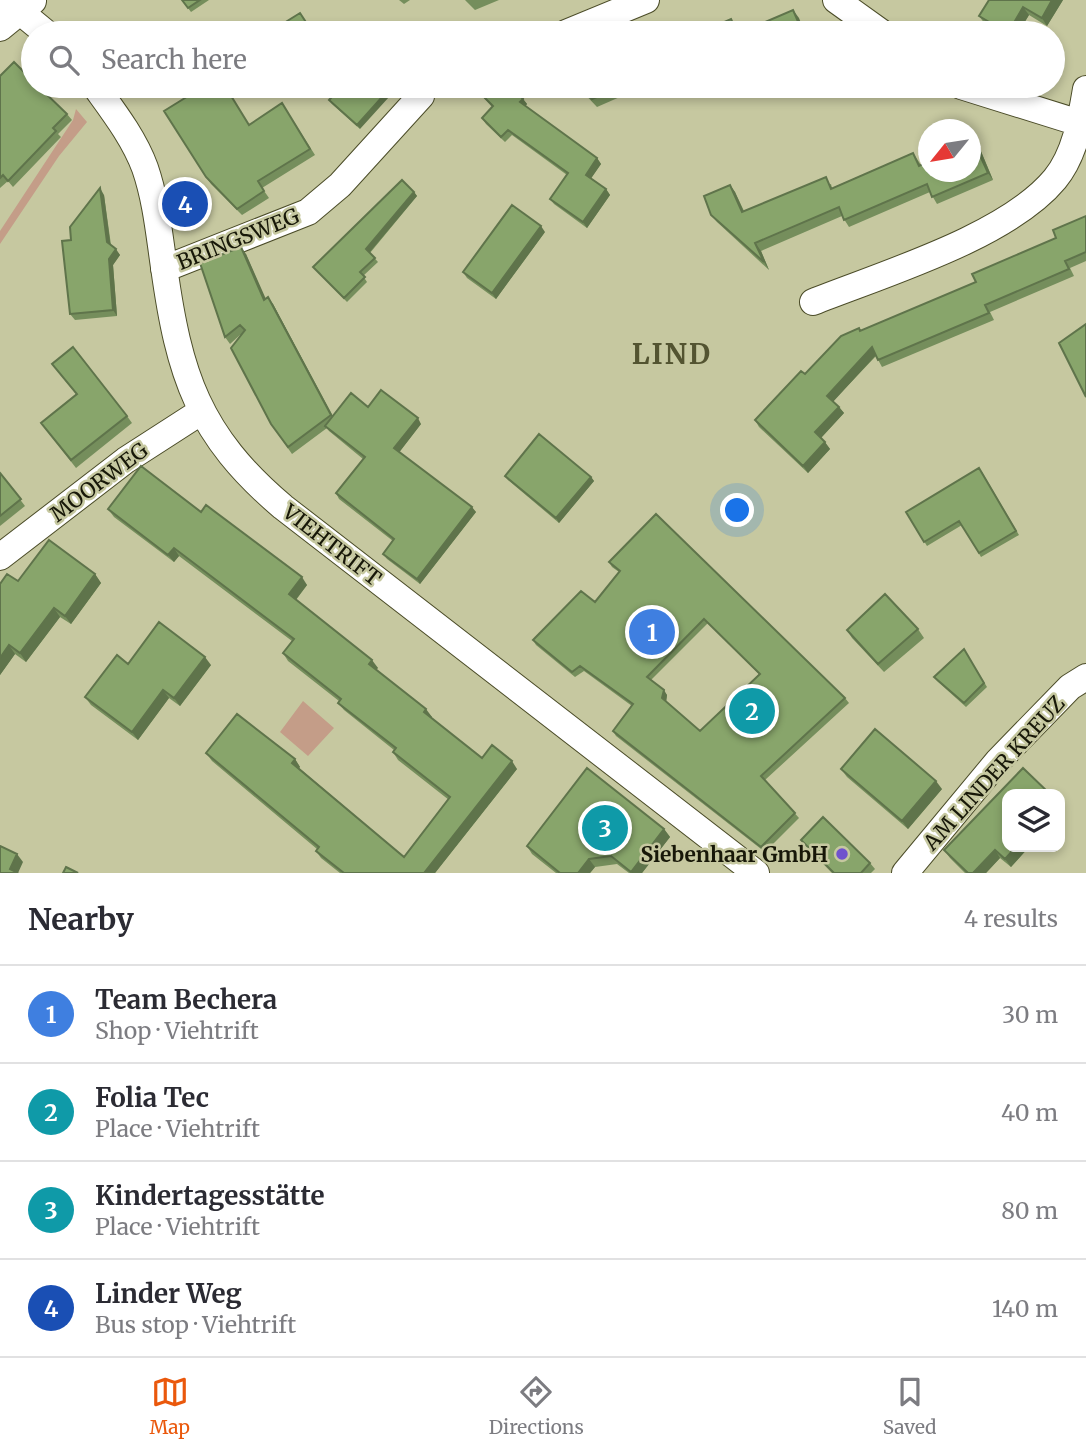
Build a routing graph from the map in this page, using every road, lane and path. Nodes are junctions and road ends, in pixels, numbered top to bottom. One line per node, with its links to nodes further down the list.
1 (646, 0): 5 (street)
2 (836, 0): 6 (street)
3 (20, 4): 4 (street); 7 (street)
4 (35, 21)
5 (595, 21)
6 (865, 21)
7 (0, 28)
8 (1086, 89): 12 (street)
9 (103, 98): 13 (street, VIEHTRIFT)
10 (419, 98): 13 (street, BRINGSWEG)
11 (1000, 98): 12 (street)
12 (1083, 124): 14 (street)
13 (164, 269): 15 (street, VIEHTRIFT)
14 (813, 302)
15 (202, 411): 16 (street, MOORWEG); 18 (street, VIEHTRIFT)
16 (0, 557)
17 (1086, 677): 19 (street, AM LINDER KREUZ)
18 (756, 873)
19 (905, 873)

